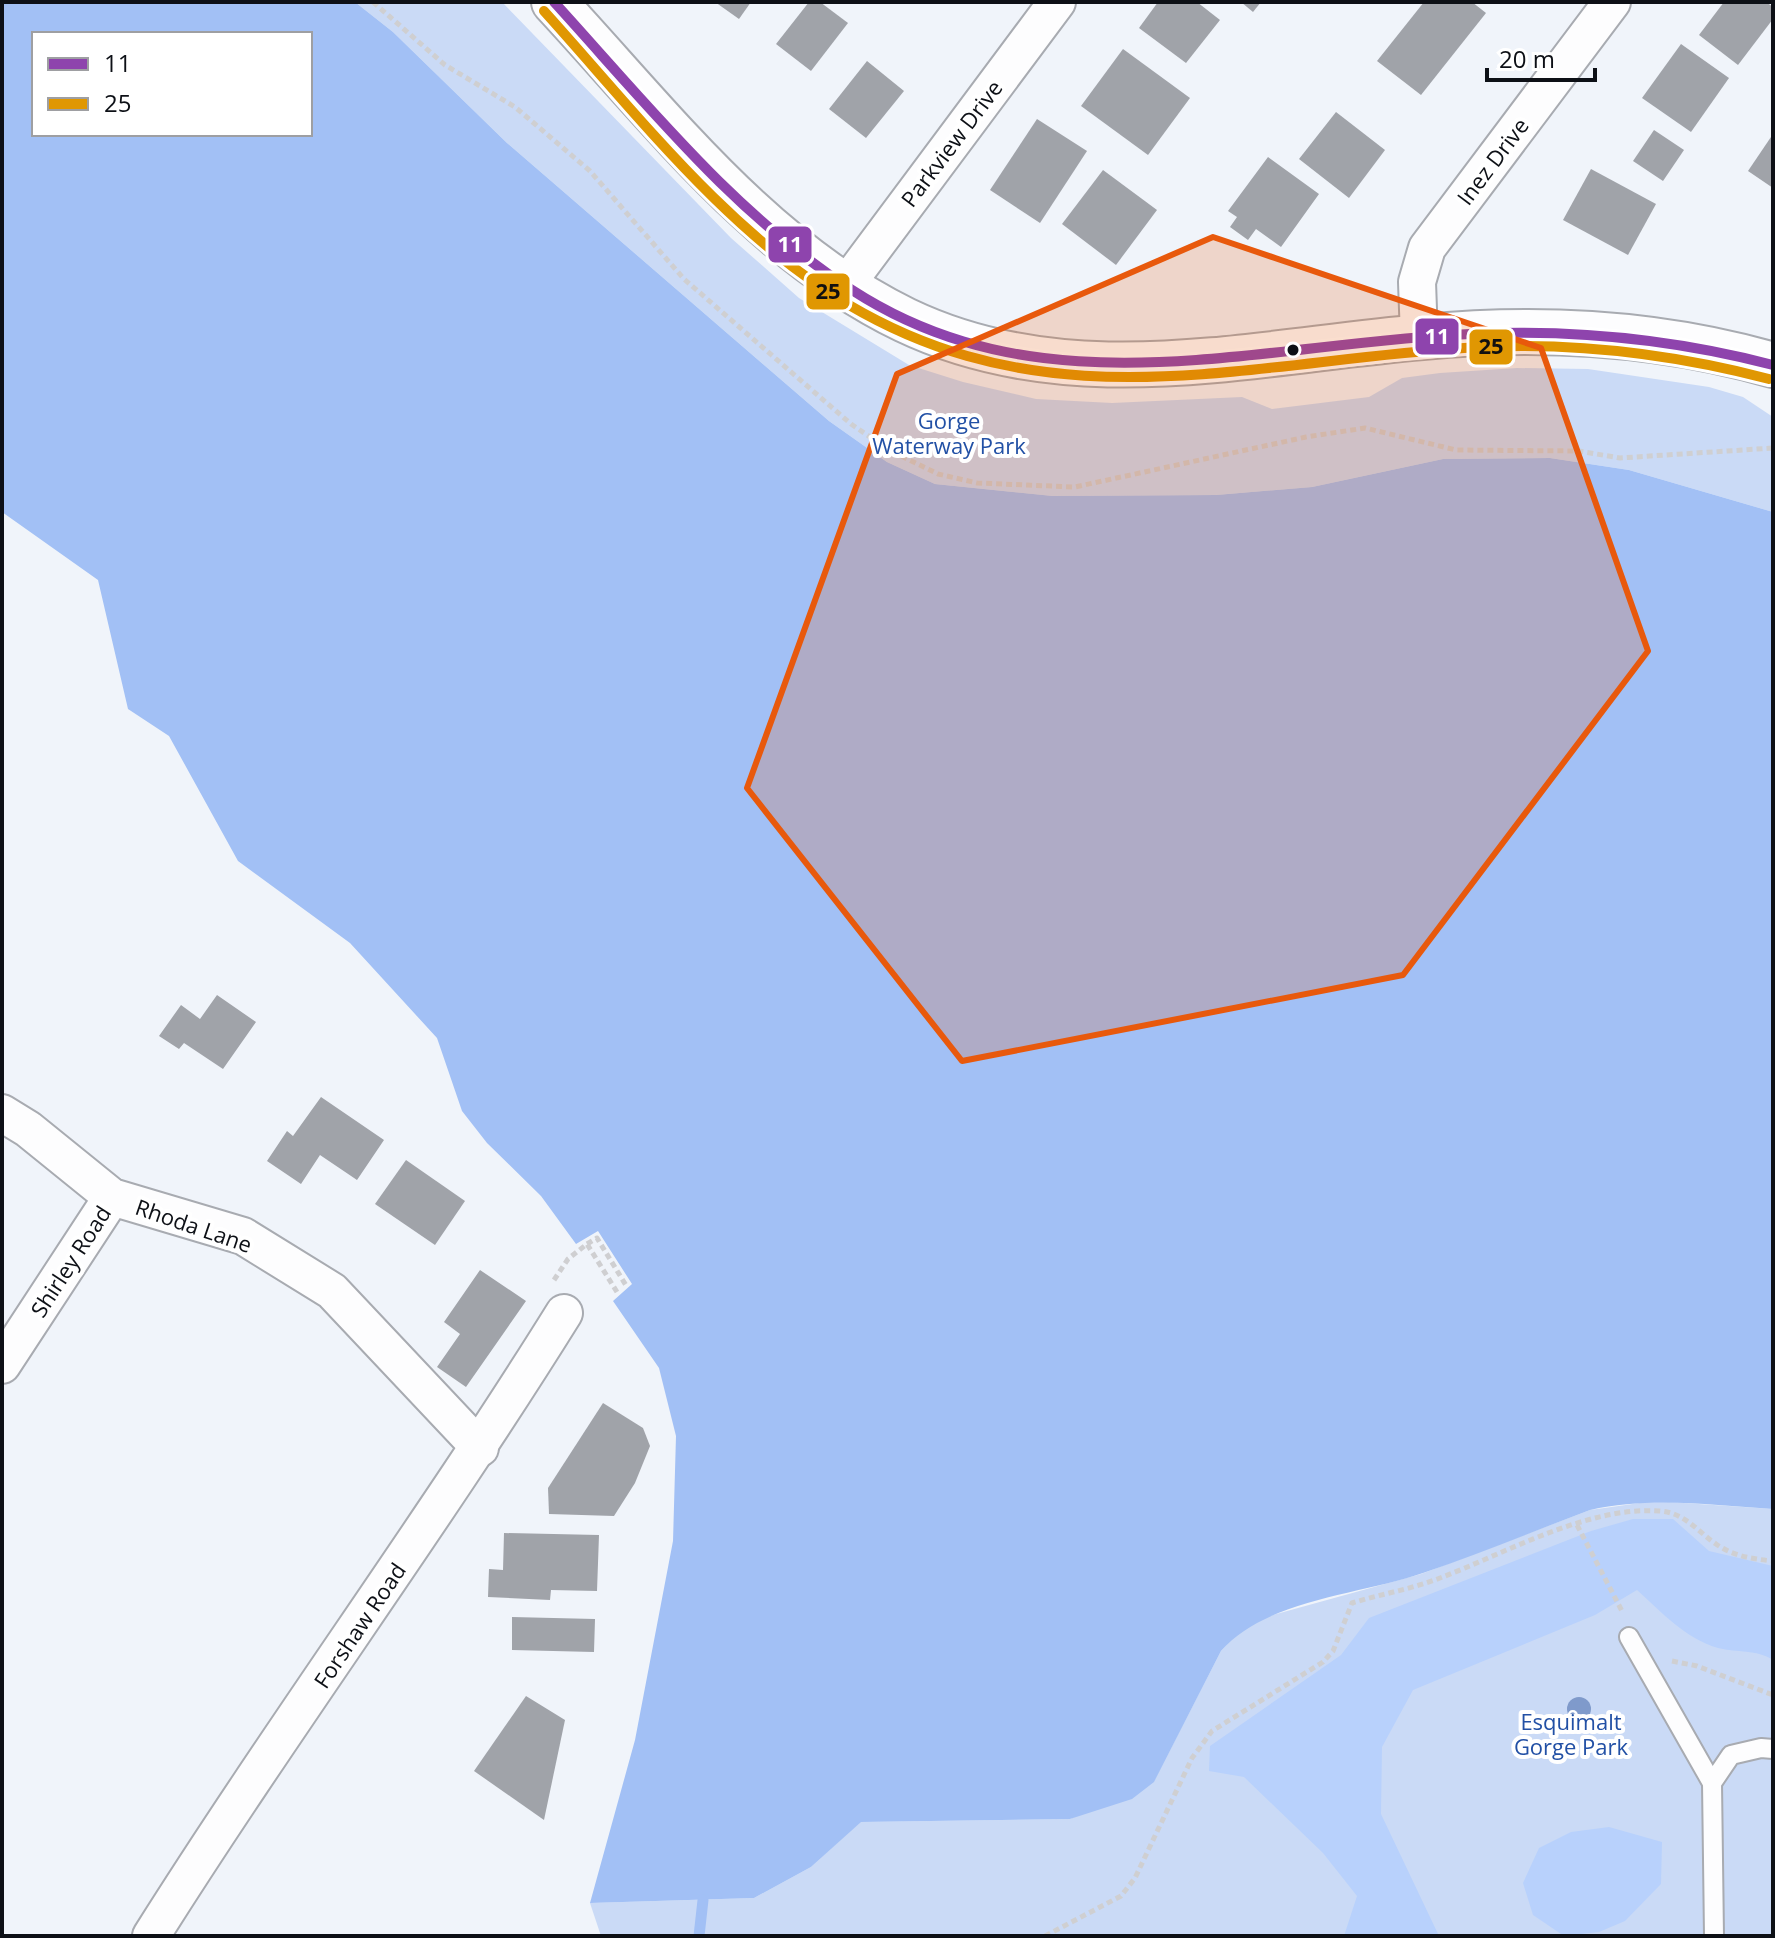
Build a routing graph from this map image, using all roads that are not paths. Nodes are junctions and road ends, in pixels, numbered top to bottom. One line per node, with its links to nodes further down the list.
1 (554, 2): 4 (main road)
2 (1057, 2): 4 (street, Parkview Drive)
3 (1612, 2): 5 (street, Inez Drive)
4 (846, 285): 5 (main road)
5 (1419, 337): 6 (main road)
6 (1773, 365)
7 (2, 1113): 8 (street, Rhoda Lane)
8 (112, 1197): 10 (street, Shirley Road); 11 (street, Rhoda Lane)
9 (564, 1313): 11 (street, Forshaw Road)
10 (2, 1365)
11 (480, 1448): 15 (street, Forshaw Road)
12 (1629, 1637): 14 (lane)
13 (1773, 1749): 14 (lane)
14 (1712, 1783): 16 (lane)
15 (151, 1936)
16 (1714, 1936)

